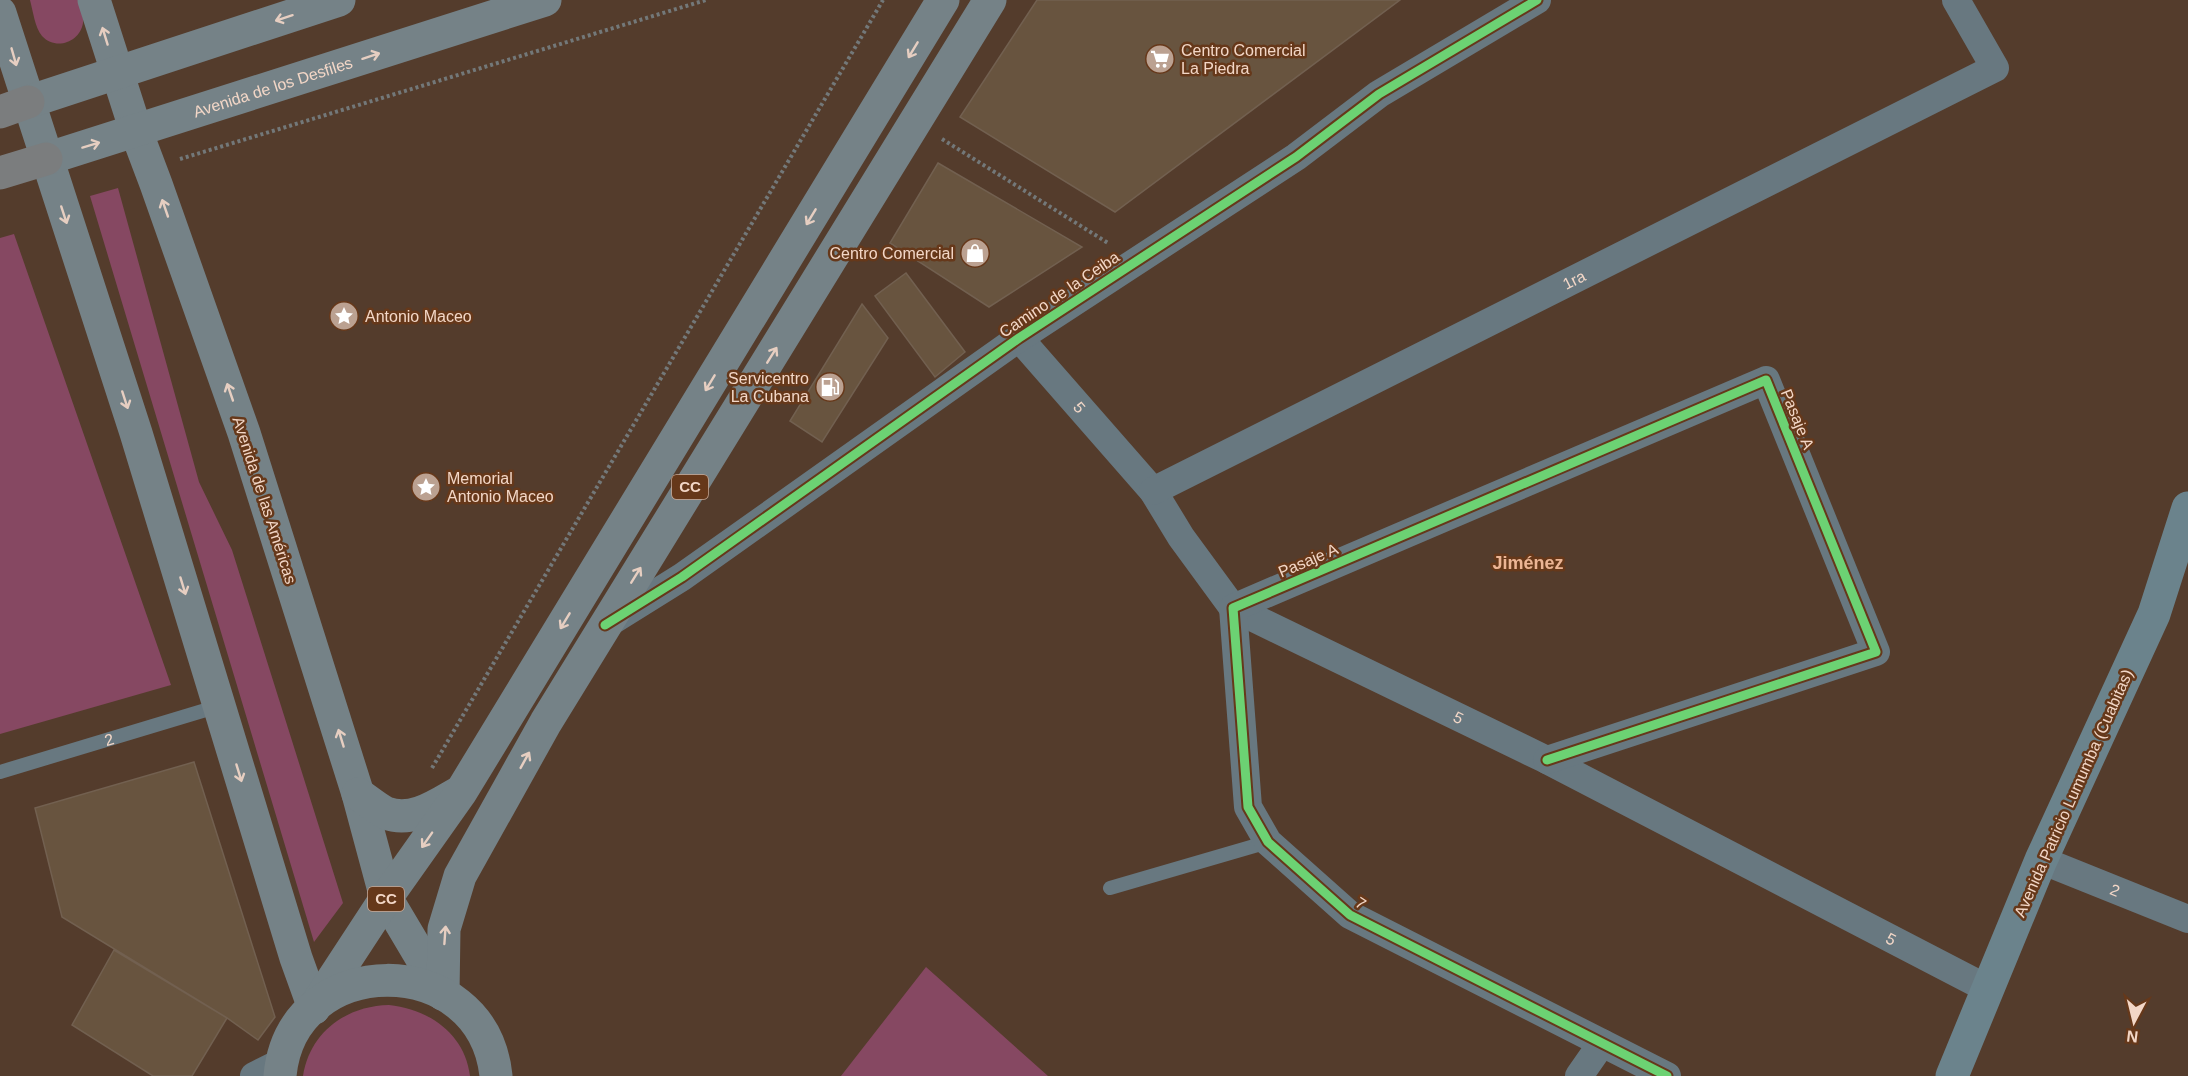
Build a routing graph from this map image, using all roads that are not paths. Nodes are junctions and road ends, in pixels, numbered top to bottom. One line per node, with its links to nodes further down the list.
1 (94, 0): 9 (main road, Avenida de las Américas, one-way to 1)
2 (339, 0): 9 (main road, one-way to 9)
3 (545, 0): 11 (main road, Avenida de los Desfiles, one-way to 3)
4 (943, 0): 22 (main road, CC, one-way to 22)
5 (990, 0): 18 (main road, CC, one-way to 5)
6 (1538, 0): 14 (street, Camino de la Ceiba)
7 (1956, 0): 15 (street, 1ra)
8 (0, 13): 10 (main road, one-way to 10)
9 (117, 72): 10 (main road); 11 (main road, Avenida de las Américas)
10 (14, 107): 12 (main road)
11 (135, 131): 12 (main road, Avenida de los Desfiles, one-way to 11); 23 (main road, Avenida de las Américas, one-way to 11)
12 (46, 159): 13 (highway, Avenida de los Desfiles); 19 (main road, one-way to 19)
13 (0, 173)
14 (1019, 338): 15 (street, 5); 18 (street, Camino de la Ceiba)
15 (1153, 491): 17 (street, 5)
16 (2188, 508): 25 (main road, Avenida Patricio Lumumba (Cuabitas))
17 (1233, 608): 20 (street, 5); 20 (street, Pasaje A); 24 (street, 7)
18 (605, 625): 30 (main road, CC, one-way to 18)
19 (219, 705): 21 (lane, 2); 31 (main road, one-way to 31)
20 (1547, 760): 29 (street, 5)
21 (0, 772)
22 (461, 792): 23 (main road); 27 (main road, CC, one-way to 27)
23 (358, 794): 27 (main road, Avenida de las Américas)
24 (1268, 842): 26 (lane); 32 (street, 7)
25 (2041, 860): 28 (street, 2); 29 (main road, Avenida Patricio Lumumba (Cuabitas))
26 (1110, 888)
27 (386, 898): 30 (main road, Avenida de las Américas); 31 (main road, CC)
28 (2188, 919)
29 (1988, 989): 37 (main road, Avenida Patricio Lumumba (Cuabitas))
30 (443, 994): 31 (main road); 34 (main road)
31 (314, 1008): 33 (main road)
32 (1602, 1043): 35 (street); 36 (street, 7)
33 (273, 1073)
34 (496, 1076)
35 (1579, 1076)
36 (1667, 1076)
37 (1952, 1076)

